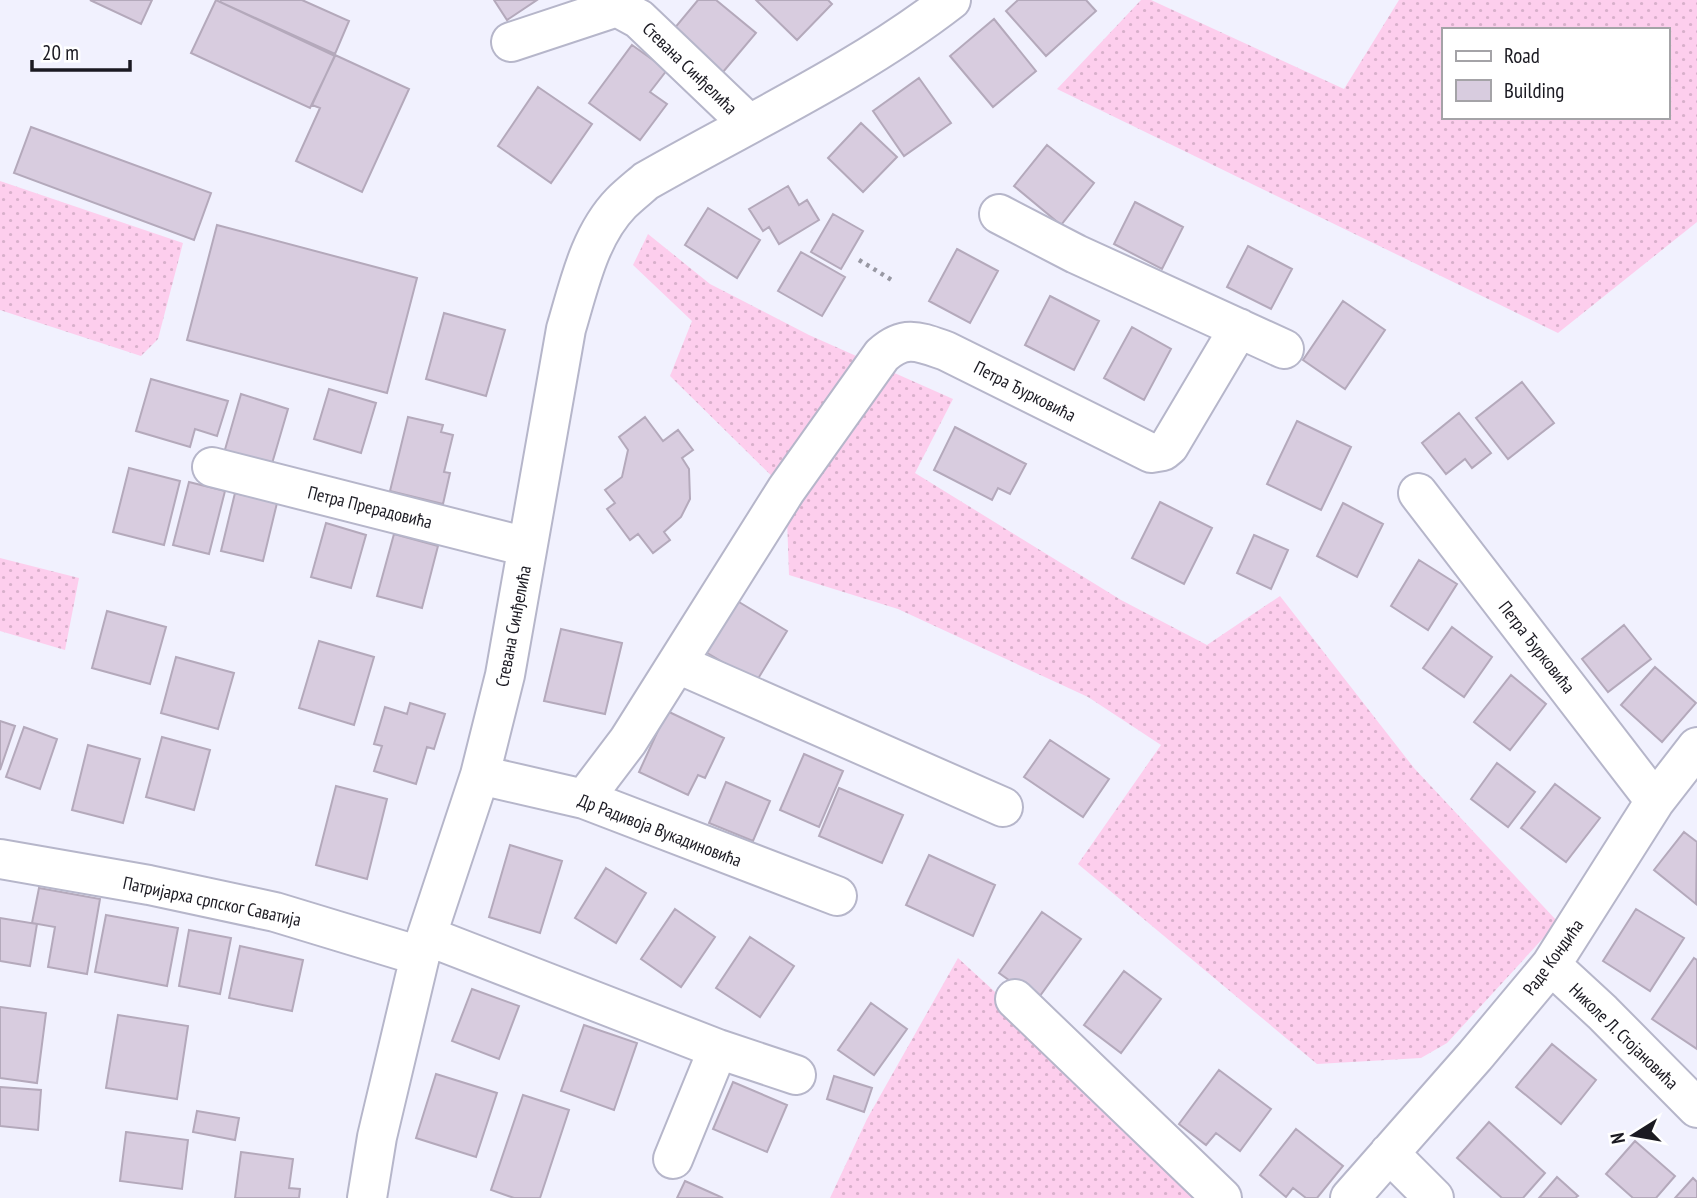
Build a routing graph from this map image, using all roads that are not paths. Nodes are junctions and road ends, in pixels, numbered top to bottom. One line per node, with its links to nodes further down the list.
1 (951, 0): 3 (street, Стевана Синђелића)
2 (511, 42): 3 (street, Стевана Синђелића)
3 (749, 124): 9 (street, Стевана Синђелића)
4 (999, 214): 5 (street)
5 (1239, 328): 6 (street); 10 (street, Петра Ђурковића)
6 (1284, 349)
7 (212, 467): 9 (street, Петра Прерадовића)
8 (1418, 493): 14 (street, Петра Ђурковића)
9 (527, 547): 12 (street, Стевана Синђелића)
10 (678, 664): 13 (street); 15 (street)
11 (1694, 755): 14 (street, Раде Кондића)
12 (480, 775): 13 (street, Др Радивоја Вукадиновића); 18 (street, Стевана Синђелића)
13 (583, 799): 17 (street, Др Радивоја Вукадиновића)
14 (1655, 801): 19 (street, Раде Кондића)
15 (1003, 807)
16 (0, 859): 18 (street, Патријарха српског Саватија)
17 (836, 897)
18 (424, 946): 21 (street, Патријарха српског Саватија); 26 (street, Стевана Синђелића)
19 (1550, 965): 23 (street, Николе Л. Стојановића); 24 (street, Раде Кондића)
20 (1015, 999): 27 (street)
21 (718, 1049): 22 (street, Патријарха српског Саватија); 25 (street)
22 (796, 1075)
23 (1697, 1108)
24 (1389, 1153): 28 (street, Раде Кондића); 29 (street)
25 (673, 1159)
26 (367, 1198)
27 (1222, 1198)
28 (1350, 1198)
29 (1434, 1198)

